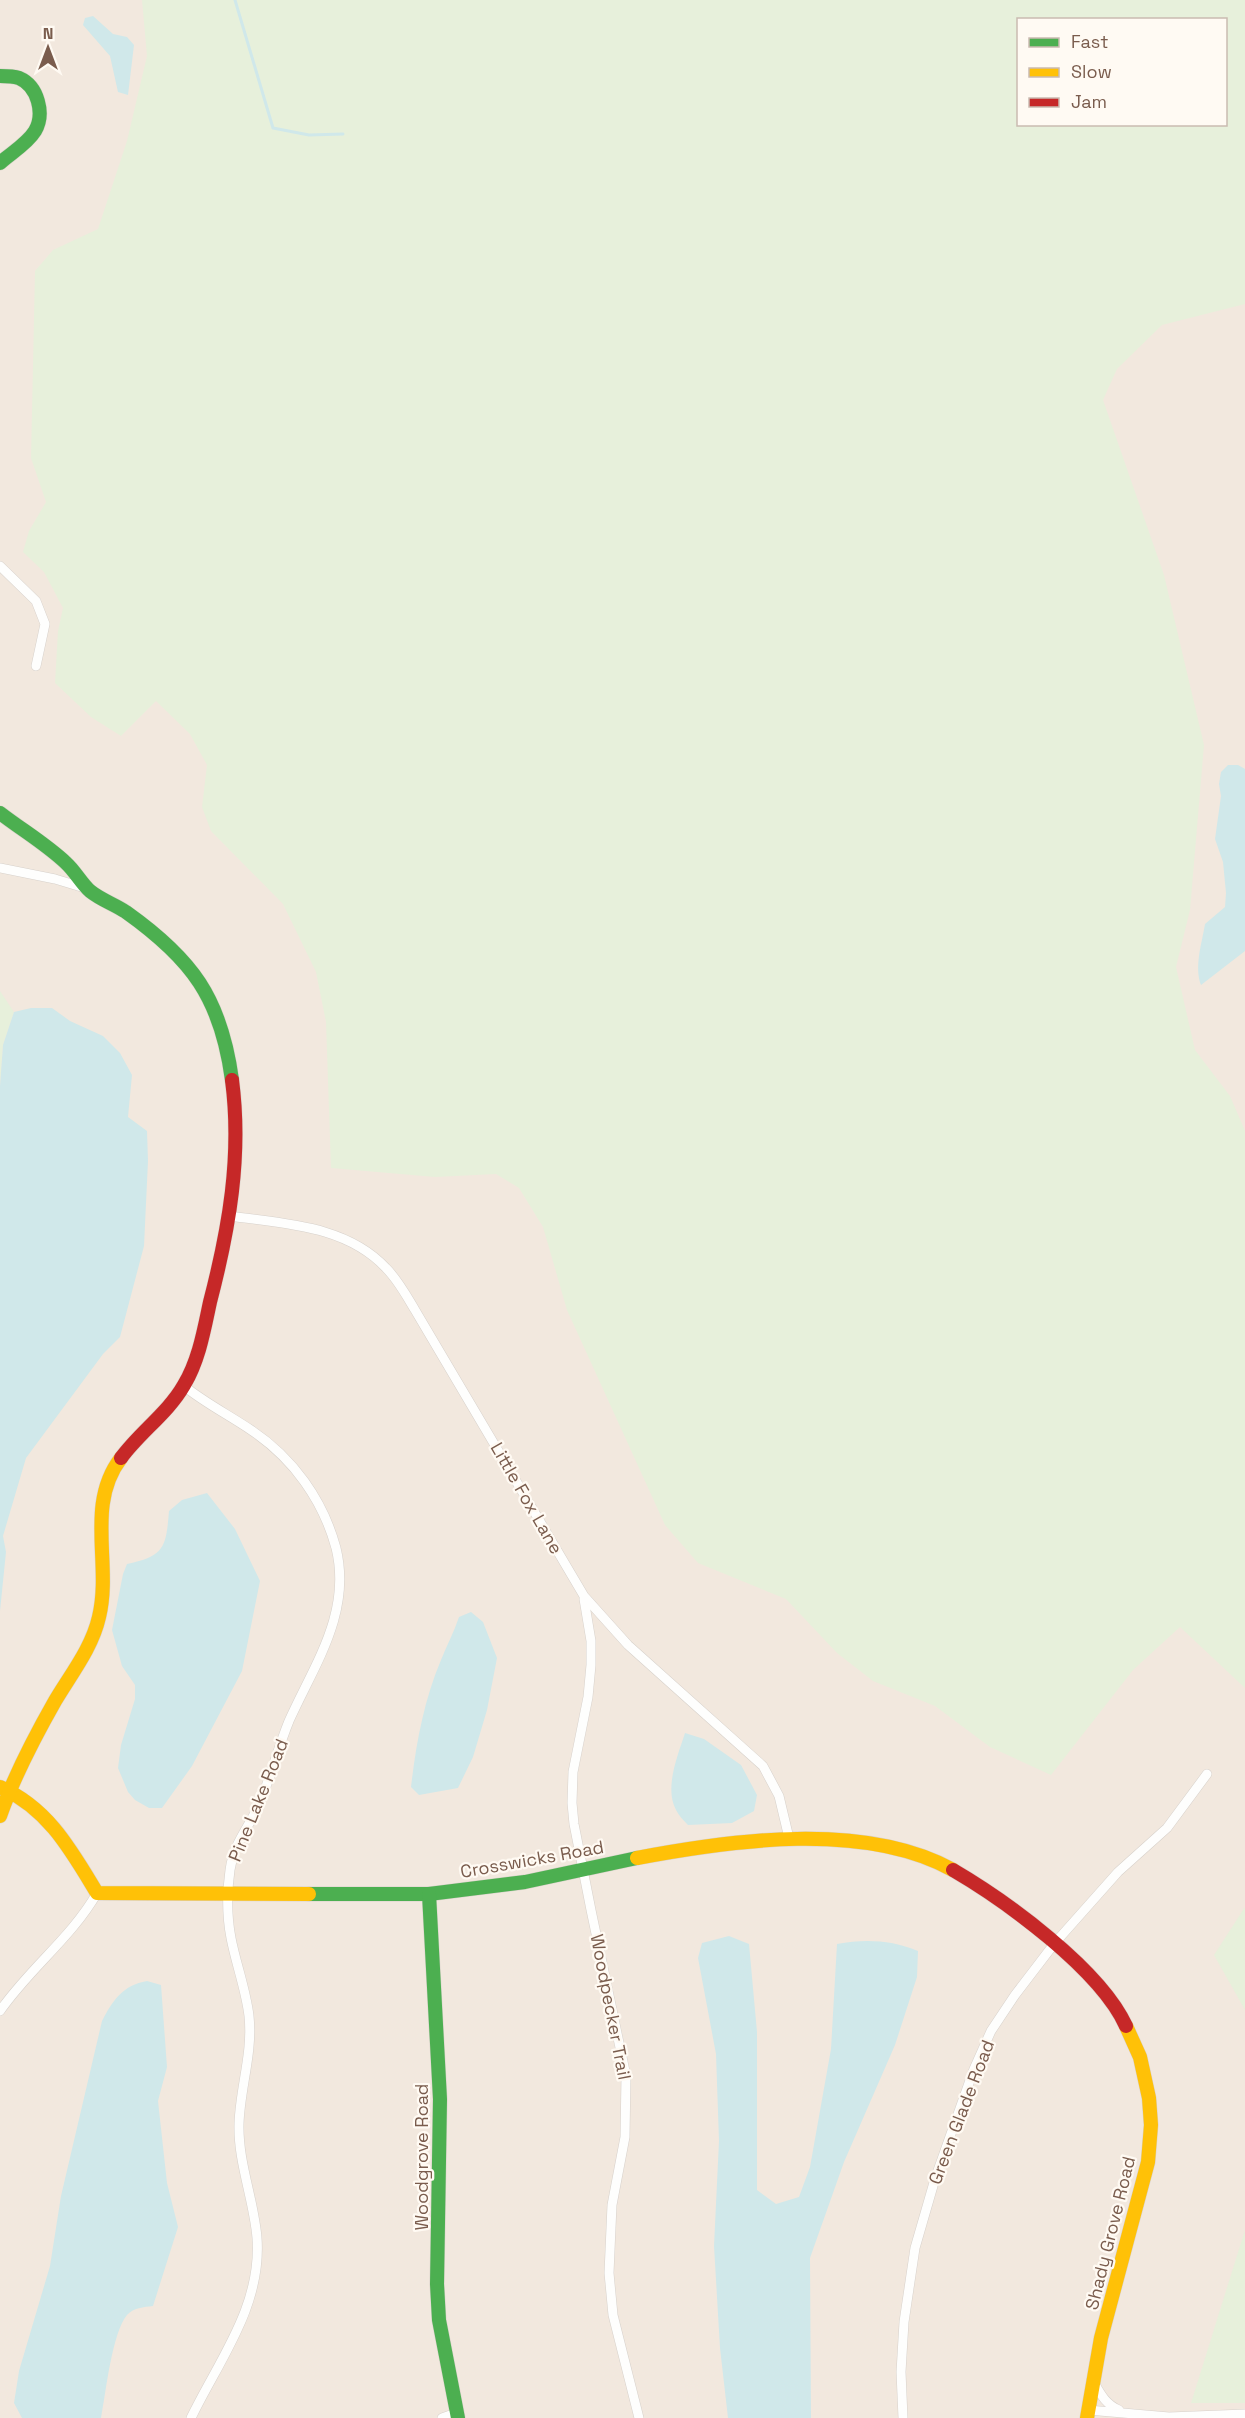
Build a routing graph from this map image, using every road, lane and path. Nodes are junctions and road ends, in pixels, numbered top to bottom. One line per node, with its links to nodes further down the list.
1 (0, 76): 2 (street)
2 (0, 163)
3 (0, 566): 4 (street)
4 (36, 666)
5 (0, 813): 7 (street)
6 (0, 868): 7 (street)
7 (89, 889): 8 (street)
8 (230, 1216): 9 (street); 10 (street, Little Fox Lane)
9 (184, 1386): 12 (street); 18 (street, Pine Lake Road)
10 (584, 1596): 14 (street, Little Fox Lane); 15 (street, Woodpecker Trail)
11 (1207, 1774): 19 (street, Green Glade Road)
12 (4, 1788): 13 (street); 16 (street)
13 (0, 1816)
14 (789, 1838): 15 (street, Crosswicks Road); 19 (street, Crosswicks Road)
15 (583, 1868): 17 (street, Crosswicks Road); 28 (street, Woodpecker Trail)
16 (98, 1893): 18 (street, Crosswicks Road); 20 (street)
17 (429, 1894): 18 (street, Crosswicks Road); 25 (street, Woodgrove Road)
18 (229, 1896): 26 (street, Pine Lake Road)
19 (1054, 1944): 21 (street, Shady Grove Road); 29 (street, Green Glade Road)
20 (0, 2011)
21 (1093, 2381): 22 (street); 23 (street, Shady Grove Road)
22 (1126, 2413): 23 (street); 24 (street); 30 (street)
23 (1087, 2414)
24 (1245, 2414)
25 (457, 2415): 27 (street)
26 (191, 2418)
27 (442, 2418)
28 (639, 2418)
29 (903, 2418)
30 (1114, 2418)

